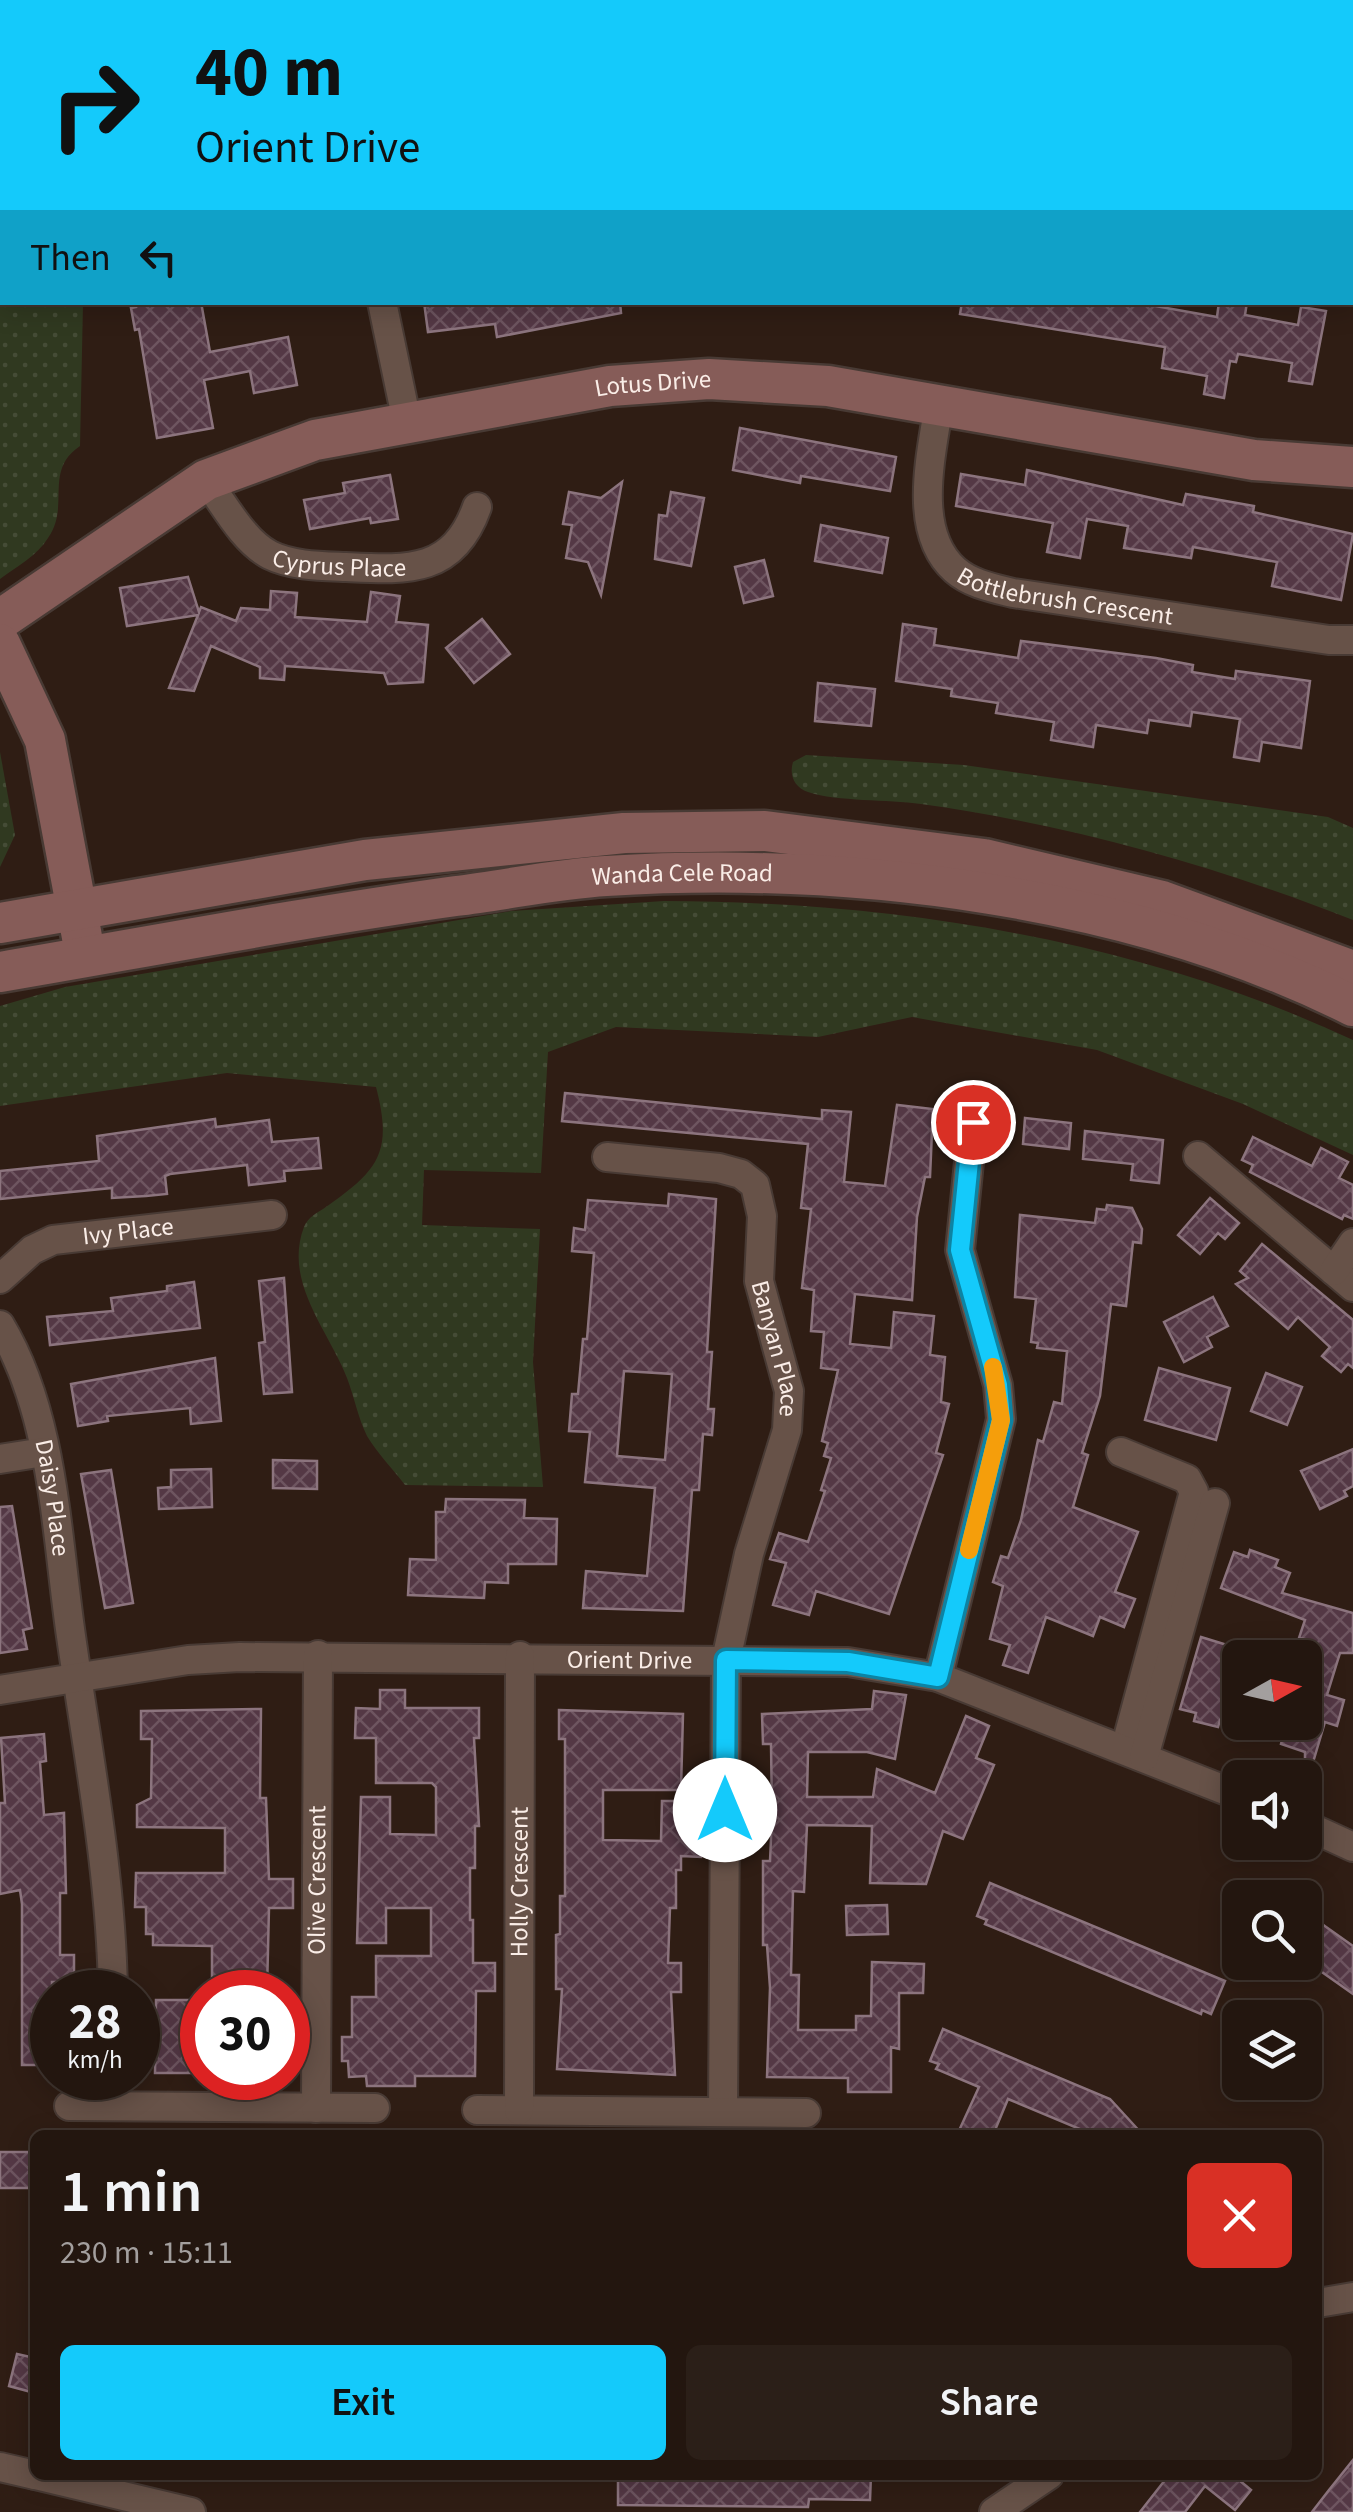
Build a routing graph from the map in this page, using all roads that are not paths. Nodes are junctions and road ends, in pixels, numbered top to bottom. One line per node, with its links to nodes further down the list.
1 (383, 305): 3 (street)
2 (939, 403): 3 (street, Lotus Drive); 4 (street, Lotus Drive); 8 (street, Bottlebrush Crescent)
3 (407, 422): 5 (street, Lotus Drive)
4 (1353, 467)
5 (206, 480): 6 (street, Cyprus Place); 7 (street, Lotus Drive)
6 (477, 506)
7 (0, 620)
8 (1353, 640)
9 (0, 644): 10 (street)
10 (78, 910): 11 (street, Wanda Cele Road); 12 (street); 13 (street, Wanda Cele Road)
11 (0, 923)
12 (85, 958): 14 (street, Wanda Cele Road); 15 (street, Wanda Cele Road)
13 (1353, 971)
14 (0, 972)
15 (1353, 1006)
16 (973, 1122): 31 (street)
17 (607, 1156): 30 (street, Banyan Place)
18 (1198, 1156): 21 (street)
19 (272, 1215): 22 (street, Ivy Place)
20 (1353, 1244): 21 (street)
21 (1344, 1278)
22 (0, 1279)
23 (0, 1325): 24 (street, Daisy Place)
24 (44, 1452): 26 (street); 32 (street, Daisy Place)
25 (1121, 1452): 34 (street)
26 (0, 1459)
27 (1216, 1502): 34 (street)
28 (318, 1654): 29 (street, Orient Drive); 32 (street, Orient Drive); 42 (street, Olive Crescent)
29 (520, 1656): 30 (street, Orient Drive); 45 (street, Holly Crescent)
30 (726, 1660): 31 (street, Orient Drive); 46 (street)
31 (938, 1677): 34 (street, Orient Drive)
32 (77, 1679): 33 (street, Orient Drive); 38 (street)
33 (0, 1690)
34 (1135, 1753): 35 (street, Orient Drive)
35 (1222, 1789)
36 (1322, 1833): 37 (street)
37 (1353, 1847)
38 (112, 1970)
39 (114, 2100): 41 (street)
40 (69, 2106): 41 (street)
41 (114, 2106): 42 (street)
42 (316, 2108): 43 (street)
43 (375, 2108)
44 (477, 2110): 45 (street)
45 (519, 2110): 46 (street)
46 (722, 2110): 47 (street)
47 (806, 2113)
48 (1353, 2297): 49 (street)
49 (1322, 2302)
50 (0, 2467): 51 (street)
51 (30, 2474)
52 (56, 2480): 54 (street)
53 (1042, 2480): 55 (street)
54 (191, 2512)
55 (994, 2512)

